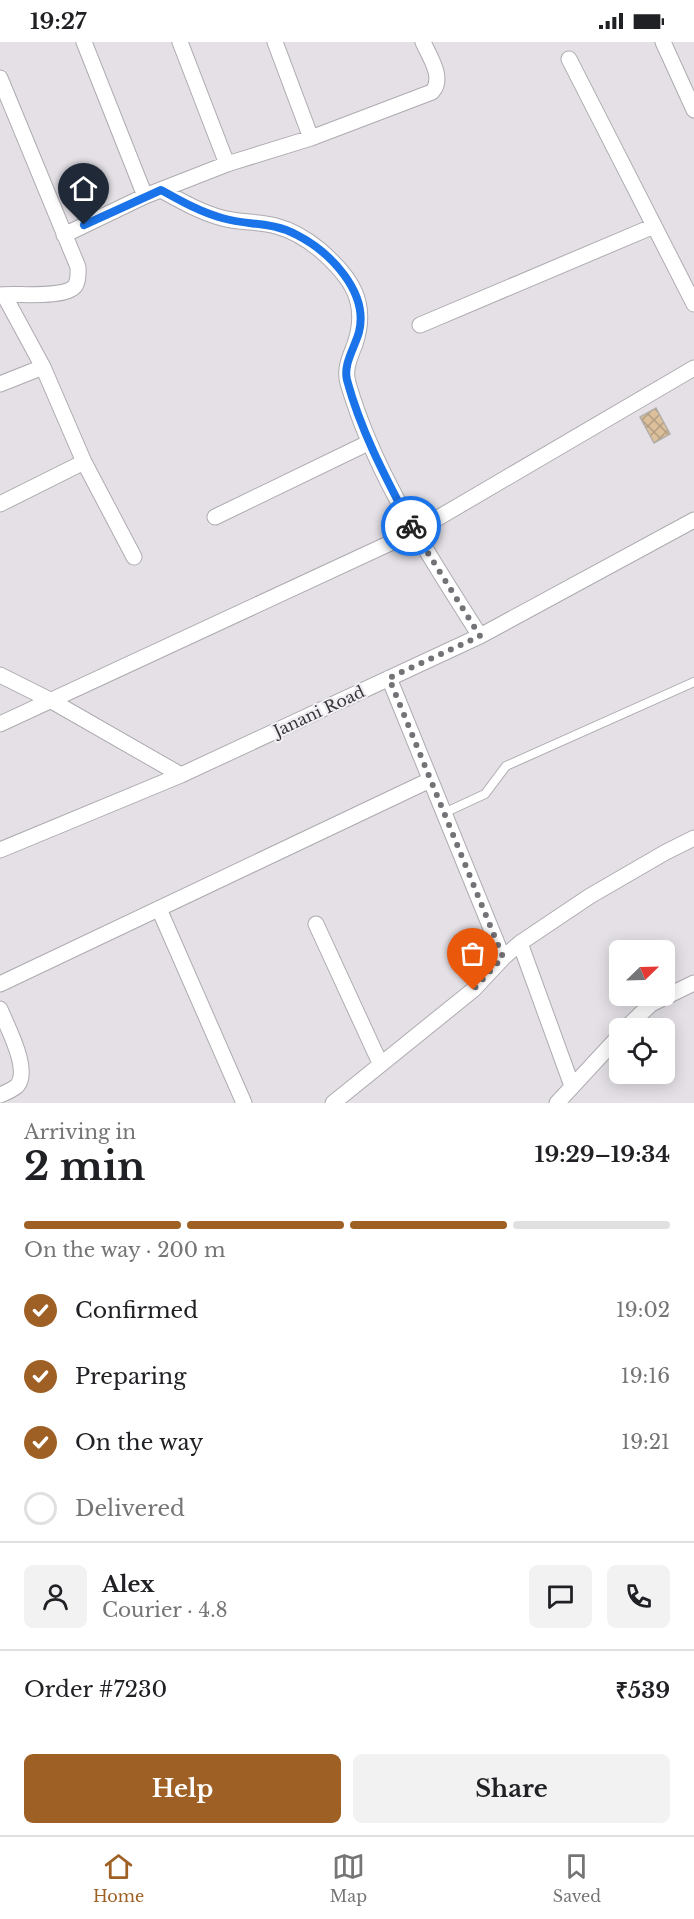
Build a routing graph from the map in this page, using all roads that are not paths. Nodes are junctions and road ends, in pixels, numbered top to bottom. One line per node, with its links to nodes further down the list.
1 (84, 42): 12 (street)
2 (180, 42): 10 (street)
3 (275, 42): 9 (street)
4 (423, 42): 9 (street)
5 (663, 42): 8 (street)
6 (569, 59): 13 (street)
7 (0, 78): 14 (street)
8 (694, 110)
9 (311, 138): 10 (street)
10 (227, 164): 11 (street)
11 (161, 190): 12 (street); 21 (street)
12 (145, 196): 14 (street)
13 (654, 226): 16 (street); 17 (street)
14 (64, 235): 15 (street)
15 (2, 295): 18 (street)
16 (694, 304)
17 (420, 325)
18 (43, 367): 20 (street); 22 (street)
19 (694, 368): 26 (street)
20 (0, 384)
21 (368, 443): 24 (street); 26 (street)
22 (84, 462): 23 (street); 27 (street)
23 (0, 504)
24 (215, 517)
25 (694, 520): 28 (street, Janani Road)
26 (414, 532): 28 (street); 32 (street)
27 (134, 557)
28 (480, 636): 30 (street, Janani Road)
29 (0, 675): 32 (street)
30 (389, 678): 34 (street, Janani Road); 35 (street)
31 (694, 681): 36 (lane)
32 (51, 700): 33 (street); 34 (street)
33 (0, 724)
34 (181, 775): 38 (street, Janani Road)
35 (430, 780): 36 (street); 39 (street)
36 (444, 813): 42 (street)
37 (694, 838): 41 (street)
38 (0, 850)
39 (159, 909): 44 (street); 51 (street)
40 (316, 924): 48 (street)
41 (520, 943): 42 (street); 49 (street)
42 (503, 957): 48 (street)
43 (694, 982): 46 (street)
44 (0, 984)
45 (0, 1010): 50 (street)
46 (636, 1018)
47 (609, 1047): 49 (street)
48 (380, 1063): 52 (street)
49 (572, 1086): 53 (street)
50 (0, 1095)
51 (244, 1103)
52 (333, 1103)
53 (557, 1103)

